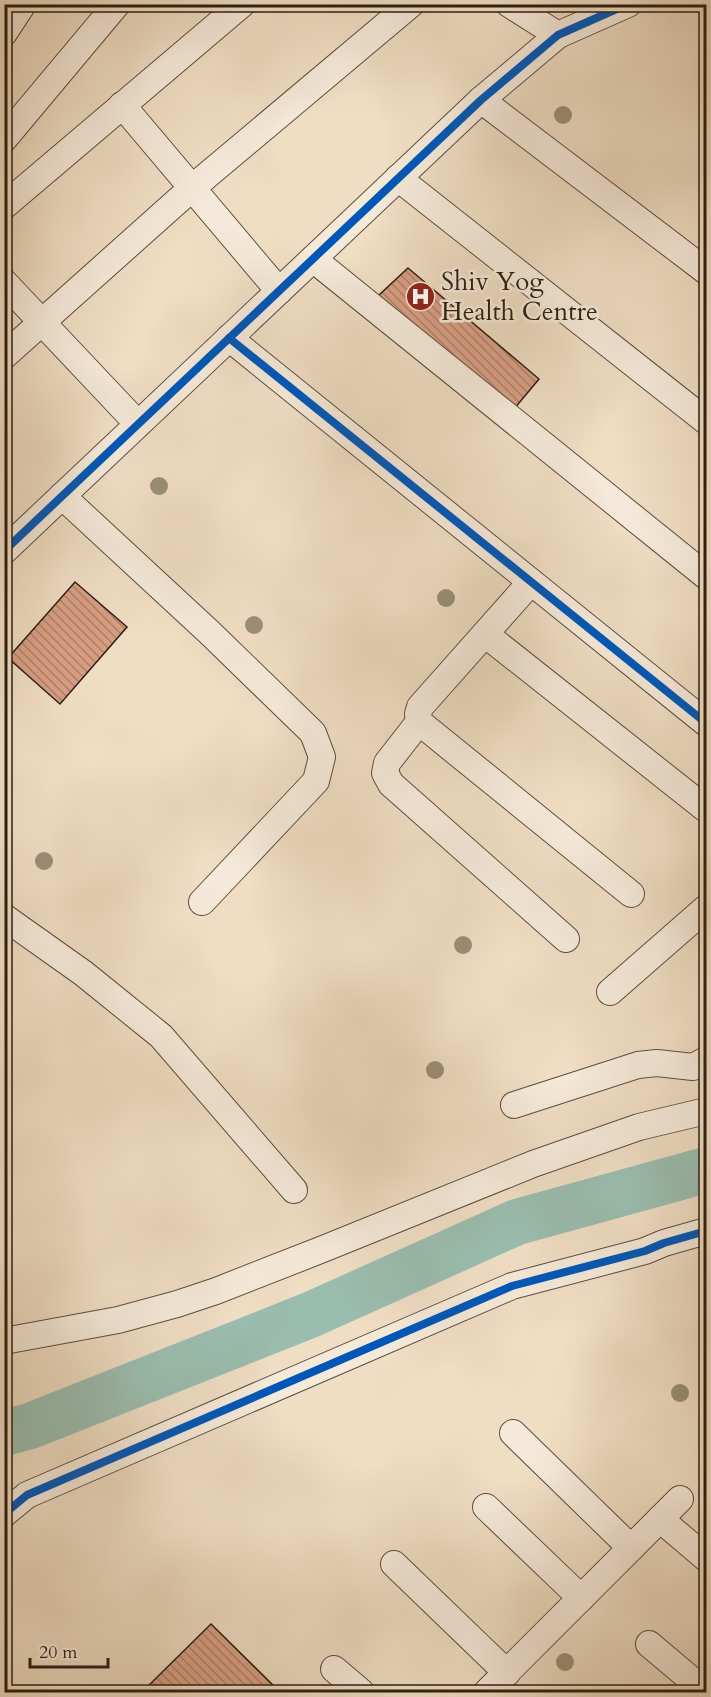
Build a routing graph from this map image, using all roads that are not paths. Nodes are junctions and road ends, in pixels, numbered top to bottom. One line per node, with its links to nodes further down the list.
1 (23, 4): 7 (street)
2 (117, 4): 11 (street)
3 (242, 4): 10 (street)
4 (411, 4): 13 (street)
5 (509, 4): 8 (street)
6 (628, 4): 8 (street)
7 (4, 33)
8 (558, 35): 9 (street)
9 (481, 100): 12 (street); 16 (street)
10 (122, 105): 13 (street); 14 (street)
11 (4, 139)
12 (398, 178): 15 (street); 22 (street)
13 (192, 188): 18 (street); 19 (street)
14 (4, 206)
15 (313, 259): 18 (street); 26 (street)
16 (706, 271)
17 (4, 282): 19 (street)
18 (279, 291): 20 (street)
19 (41, 322): 21 (street); 23 (street)
20 (229, 338): 23 (street); 27 (street)
21 (4, 356)
22 (706, 421)
23 (138, 424): 24 (street)
24 (62, 496): 25 (street); 33 (street)
25 (4, 551)
26 (706, 576)
27 (531, 582): 28 (street); 30 (street)
28 (485, 634): 29 (street); 31 (street)
29 (419, 722): 32 (street); 36 (street)
30 (706, 723)
31 (706, 809)
32 (631, 894)
33 (202, 902)
34 (706, 908): 37 (street)
35 (4, 917): 41 (street)
36 (566, 939)
37 (610, 992)
38 (706, 1060): 39 (street)
39 (514, 1105)
40 (706, 1110): 43 (street)
41 (294, 1190)
42 (706, 1231): 47 (street)
43 (4, 1341)
44 (513, 1433): 49 (street)
45 (680, 1499): 48 (street)
46 (486, 1507): 52 (street)
47 (4, 1514)
48 (660, 1519): 49 (street); 50 (street)
49 (631, 1548): 52 (street)
50 (706, 1558)
51 (394, 1564): 55 (street)
52 (581, 1598): 55 (street)
53 (650, 1644): 58 (street)
54 (334, 1668): 56 (street)
55 (507, 1673): 57 (street)
56 (361, 1692)
57 (487, 1692)
58 (706, 1692)

